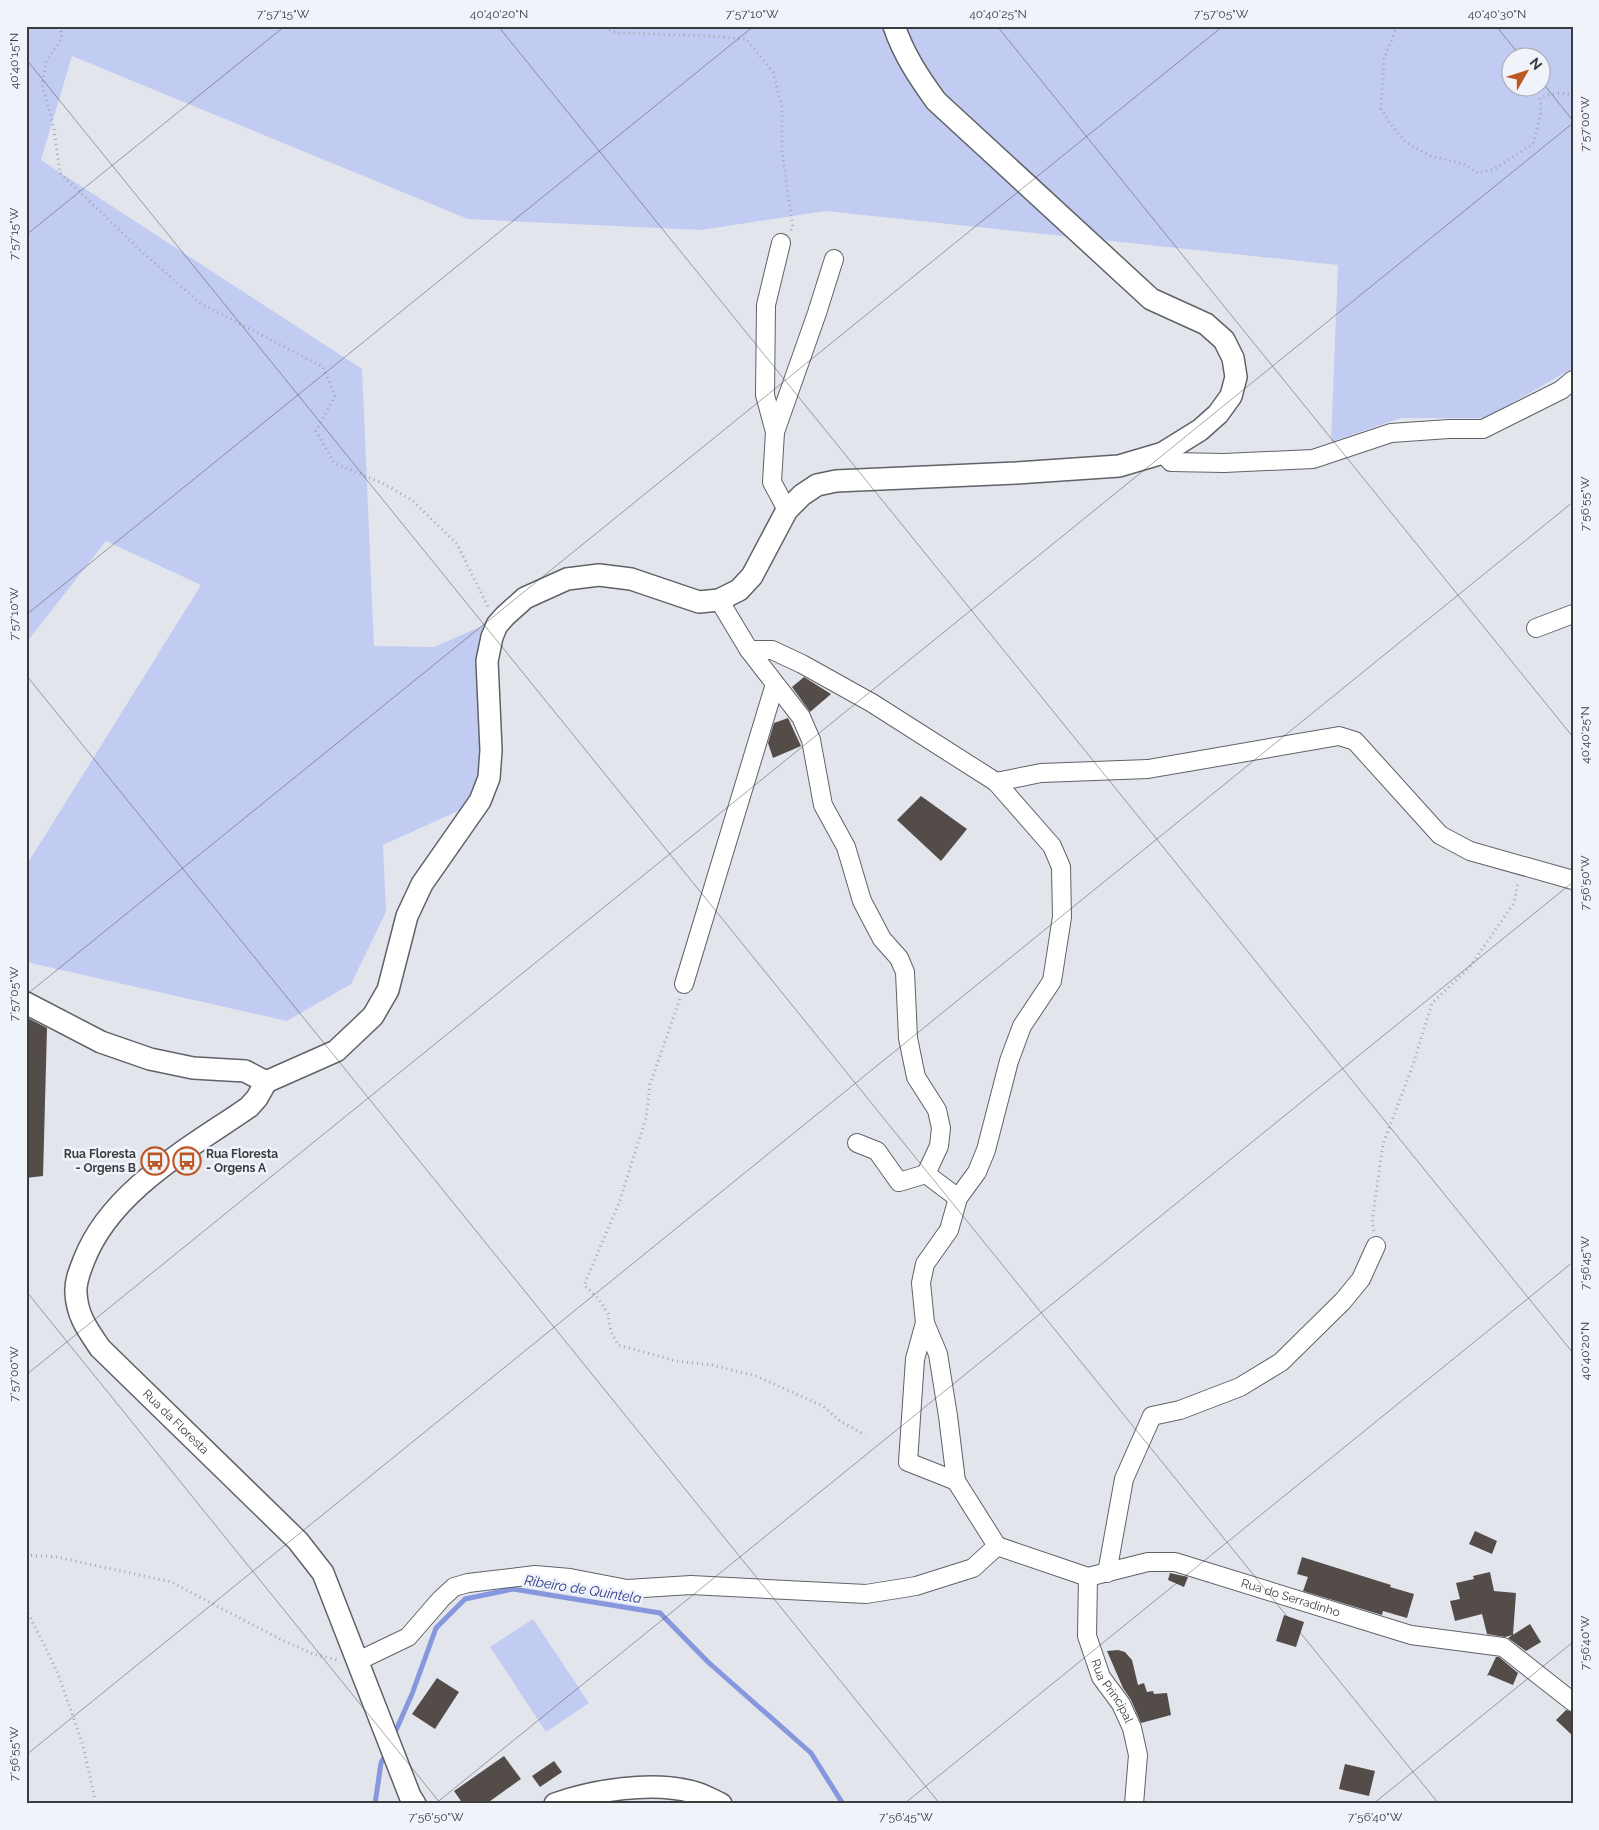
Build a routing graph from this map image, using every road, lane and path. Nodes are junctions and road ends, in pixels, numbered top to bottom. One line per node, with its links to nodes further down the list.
1 (60, 26): 14 (path)
2 (600, 26): 6 (path)
3 (894, 26): 10 (street)
4 (1397, 26): 5 (path)
5 (1573, 95)
6 (782, 243): 9 (street)
7 (834, 259): 9 (street)
8 (1573, 380): 10 (street)
9 (775, 432): 11 (street)
10 (1163, 453): 11 (street)
11 (786, 510): 12 (street)
12 (719, 600): 14 (street); 16 (street)
13 (1573, 614): 15 (street)
14 (497, 625): 23 (street)
15 (1536, 628)
16 (749, 650): 17 (street); 18 (street)
17 (775, 684): 21 (street); 25 (street)
18 (996, 782): 19 (street); 26 (street)
19 (1523, 866): 20 (street); 27 (path)
20 (1573, 880)
21 (684, 984): 29 (path)
22 (26, 1003): 23 (street)
23 (266, 1082): 36 (street, Rua da Floresta)
24 (857, 1143): 25 (street)
25 (926, 1174): 26 (street)
26 (958, 1198): 28 (street)
27 (1376, 1246): 33 (street)
28 (925, 1323): 30 (street); 30 (street)
29 (865, 1435)
30 (956, 1481): 31 (street)
31 (997, 1546): 34 (street); 36 (street)
32 (26, 1555): 36 (path)
33 (1107, 1573): 34 (street, Rua do Serradinho); 37 (street, Rua do Serradinho)
34 (1088, 1578): 42 (street, Rua Principal)
35 (26, 1609): 38 (path)
36 (358, 1661): 39 (street, Rua da Floresta)
37 (1573, 1702)
38 (96, 1804)
39 (415, 1804)
40 (555, 1804): 41 (street)
41 (721, 1804)
42 (1134, 1804)

